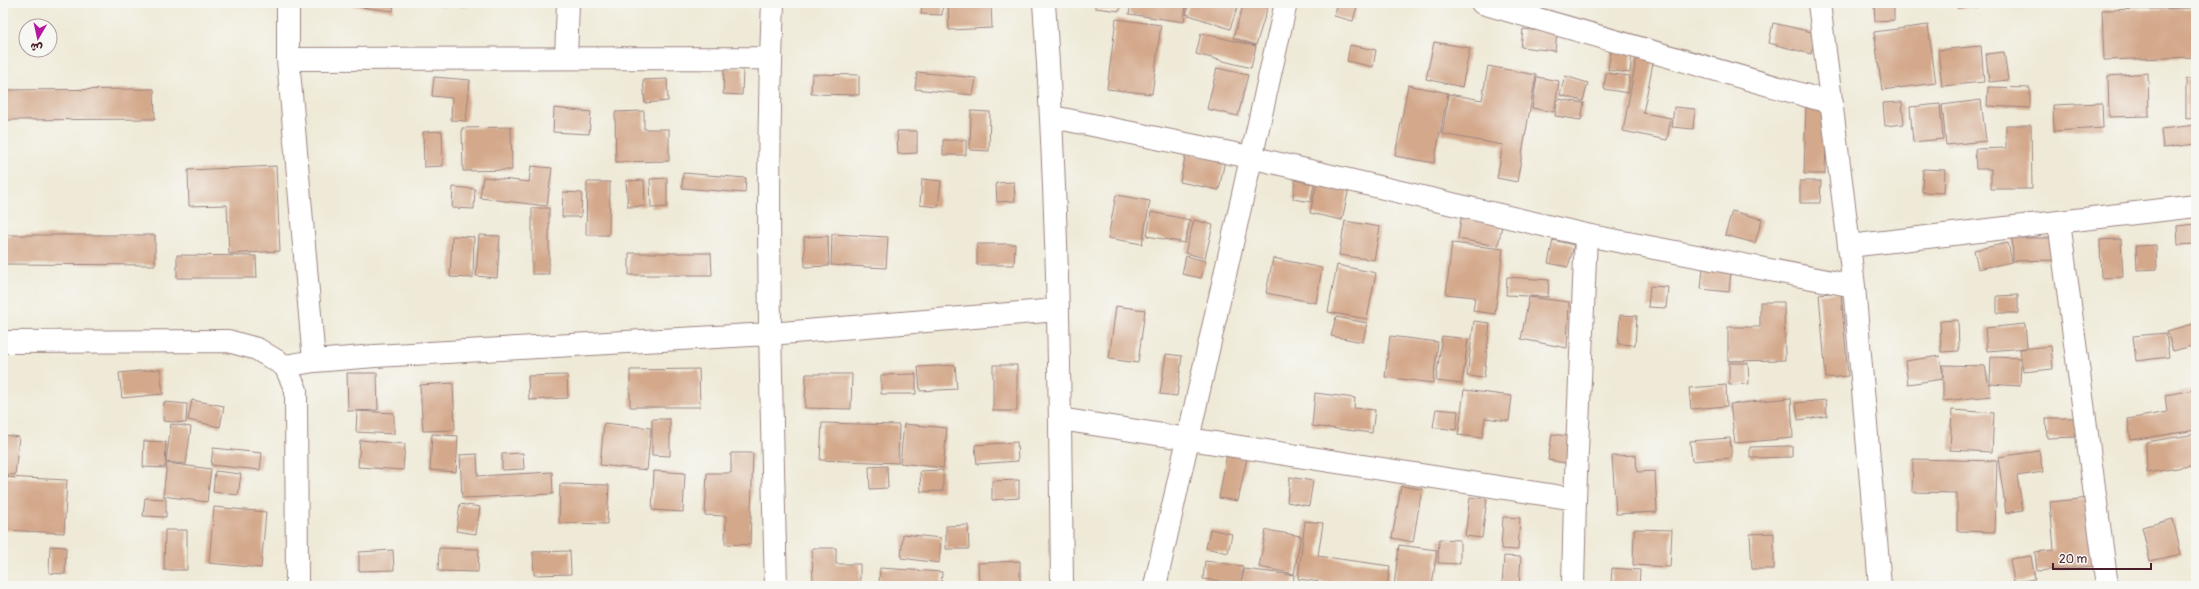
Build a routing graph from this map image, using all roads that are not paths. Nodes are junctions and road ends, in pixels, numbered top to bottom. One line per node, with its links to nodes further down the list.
1 (288, 3): 10 (street)
2 (568, 3): 8 (street)
3 (773, 3): 9 (street)
4 (1044, 3): 12 (street)
5 (1286, 3): 13 (street)
6 (1482, 3): 11 (street)
7 (1819, 3): 11 (street)
8 (566, 58): 9 (street); 10 (street)
9 (771, 58): 20 (street)
10 (288, 59): 22 (street)
11 (1832, 103): 17 (street)
12 (1052, 117): 13 (street); 19 (street)
13 (1250, 157): 16 (street); 25 (street)
14 (2196, 206): 15 (street)
15 (2059, 222): 17 (street); 33 (street)
16 (1586, 235): 18 (street); 26 (street)
17 (1849, 246): 18 (street)
18 (1854, 286): 32 (street)
19 (1057, 310): 20 (street); 24 (street)
20 (770, 334): 22 (street); 28 (street)
21 (3, 342): 23 (street)
22 (314, 361): 23 (street)
23 (284, 366): 27 (street)
24 (1060, 419): 25 (street); 29 (street)
25 (1189, 439): 26 (street); 30 (street)
26 (1575, 499): 31 (street)
27 (297, 586)
28 (776, 586)
29 (1062, 586)
30 (1155, 586)
31 (1573, 586)
32 (1880, 586)
33 (2107, 586)

